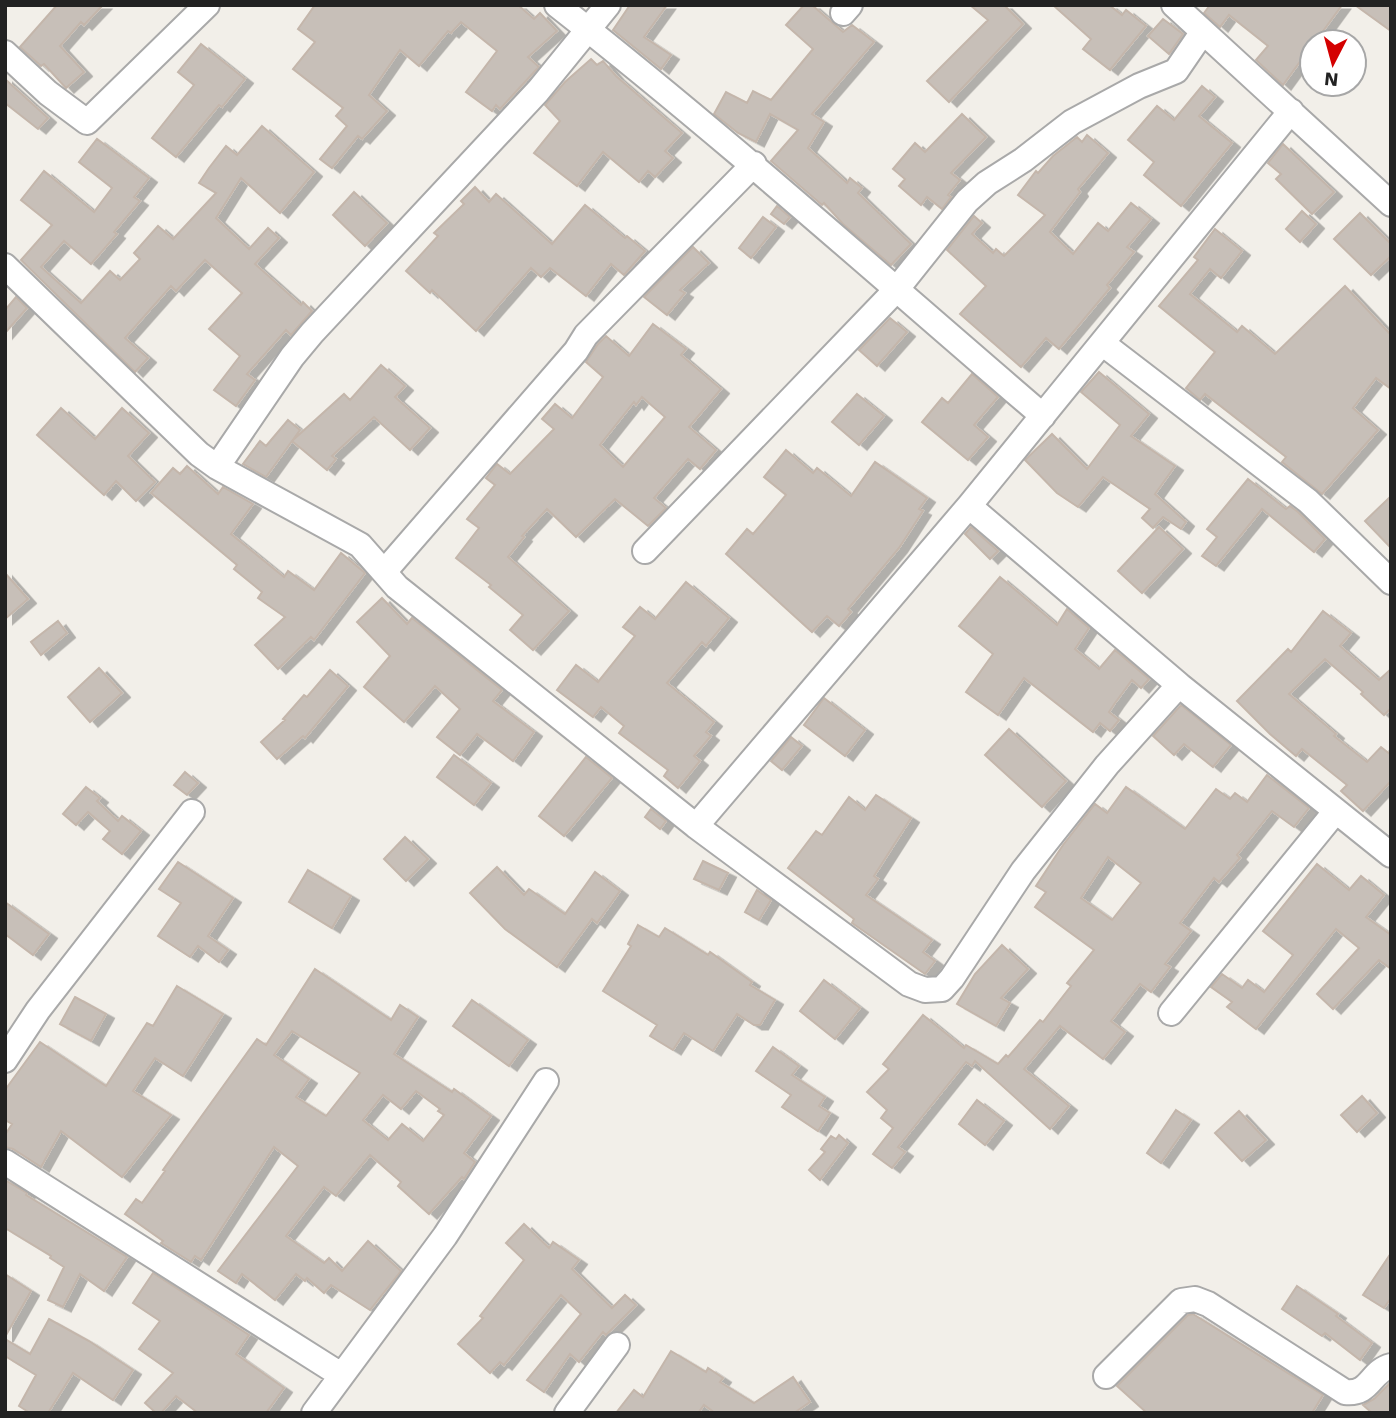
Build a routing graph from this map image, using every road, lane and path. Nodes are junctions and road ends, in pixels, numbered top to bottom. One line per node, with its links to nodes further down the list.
1 (206, 5): 7 (street)
2 (557, 5): 5 (street)
3 (608, 5): 5 (street)
4 (1174, 5): 6 (street)
5 (589, 30): 9 (street); 15 (street)
6 (1202, 33): 8 (street); 12 (street)
7 (5, 53)
8 (1291, 111): 10 (street); 13 (street)
9 (754, 164): 12 (street); 18 (street)
10 (1391, 204)
11 (5, 266): 15 (street)
12 (896, 290): 14 (street); 17 (street)
13 (1102, 342): 14 (street); 19 (street)
14 (1043, 416): 16 (street)
15 (216, 467): 18 (street)
16 (970, 506): 20 (street); 23 (street)
17 (645, 551)
18 (384, 572): 23 (street)
19 (1391, 582)
20 (1179, 685): 22 (street); 23 (street)
21 (192, 812): 26 (street)
22 (1335, 813): 24 (street); 25 (street)
23 (696, 826)
24 (1391, 856)
25 (1171, 1013)
26 (5, 1060)
27 (546, 1081): 31 (street)
28 (5, 1162): 31 (street)
29 (617, 1345): 34 (street)
30 (1391, 1366): 32 (street)
31 (341, 1375): 33 (street)
32 (1106, 1376)
33 (314, 1413)
34 (567, 1413)

